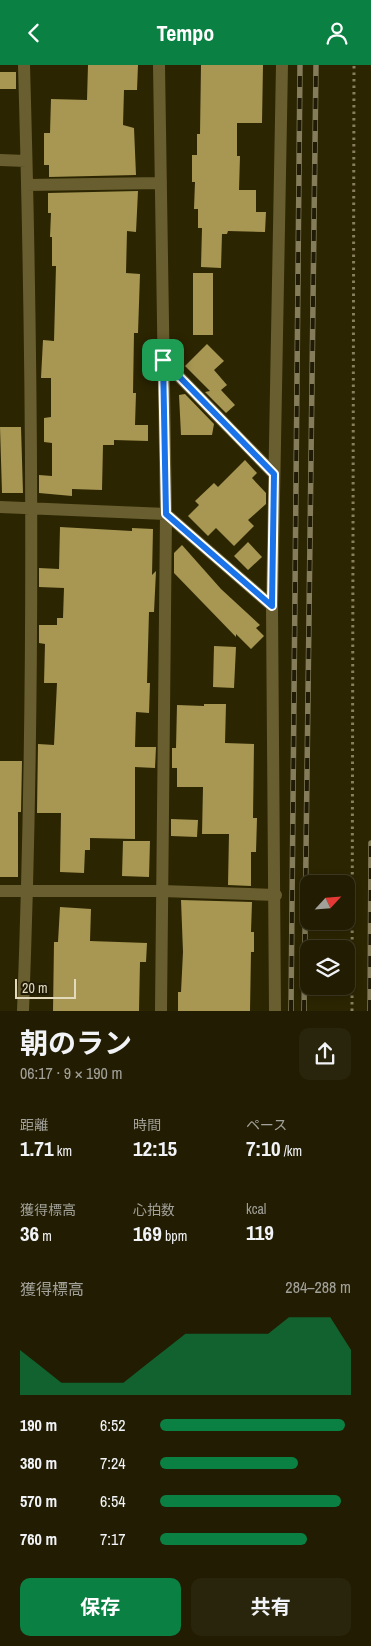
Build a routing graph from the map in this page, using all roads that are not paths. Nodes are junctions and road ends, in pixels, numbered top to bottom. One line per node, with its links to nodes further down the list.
1 (24, 65): 5 (street)
2 (160, 65): 6 (street)
3 (282, 65): 9 (street)
4 (0, 160): 5 (street)
5 (26, 161): 7 (street)
6 (161, 183): 7 (street); 8 (street)
7 (27, 185): 11 (street)
8 (163, 360): 9 (street); 12 (street)
9 (274, 474): 13 (street)
10 (0, 507): 11 (street)
11 (31, 507): 12 (street); 15 (street)
12 (166, 514): 13 (street); 16 (street)
13 (272, 606): 17 (street)
14 (0, 891): 15 (street)
15 (28, 891): 16 (street); 18 (street)
16 (162, 891): 17 (street); 19 (street)
17 (276, 895): 20 (street)
18 (23, 1011)
19 (161, 1011)
20 (275, 1011)

